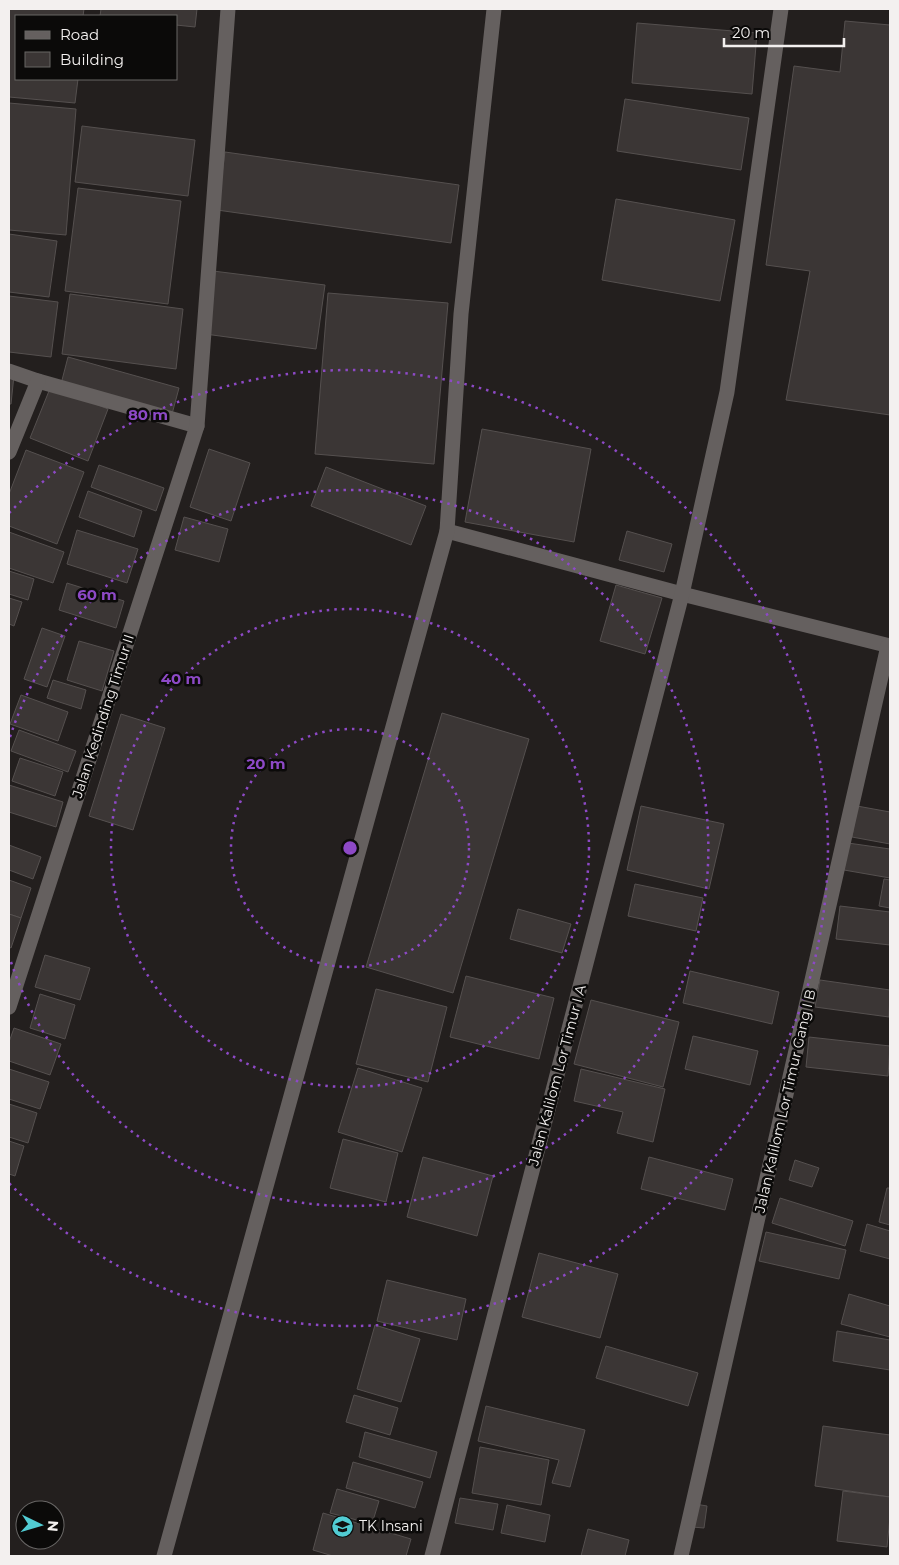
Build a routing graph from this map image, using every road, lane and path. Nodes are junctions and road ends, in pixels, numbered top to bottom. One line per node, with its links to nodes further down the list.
1 (228, 9): 6 (street, Jalan Kedinding Timur II)
2 (494, 9): 8 (street)
3 (781, 9): 9 (street, Jalan Kalilom Lor Timur I A)
4 (9, 371): 5 (street)
5 (38, 381): 6 (street); 7 (street)
6 (197, 426): 11 (street, Jalan Kedinding Timur II)
7 (9, 452)
8 (447, 531): 9 (street); 12 (street)
9 (682, 594): 10 (street); 13 (street, Jalan Kalilom Lor Timur I A)
10 (889, 646): 14 (street, Jalan Kalilom Lor Timur Gang I B)
11 (9, 1007)
12 (164, 1556)
13 (432, 1556)
14 (681, 1556)

